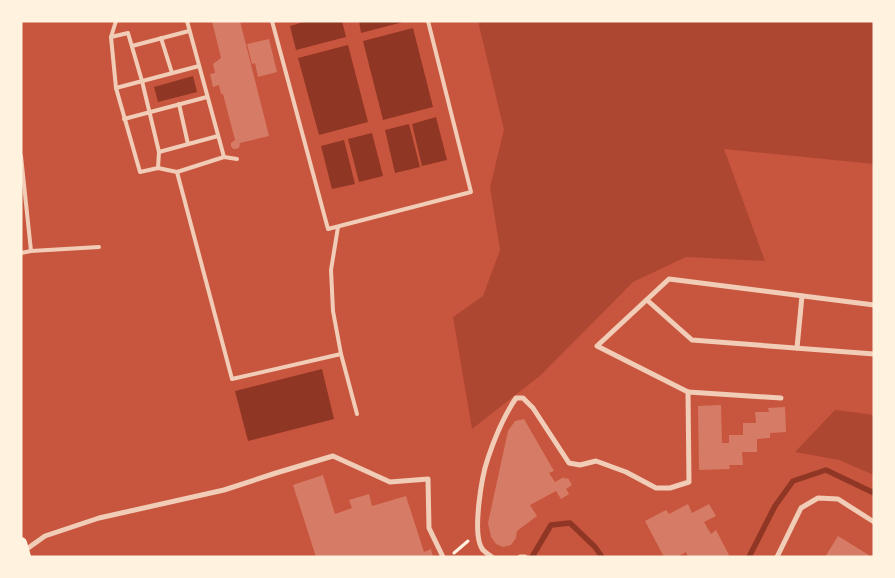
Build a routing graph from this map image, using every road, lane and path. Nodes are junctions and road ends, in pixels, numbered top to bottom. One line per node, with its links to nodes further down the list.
1 (116, 21): 6 (lane)
2 (187, 21): 5 (lane)
3 (272, 21): 25 (lane)
4 (428, 21): 25 (lane)
5 (189, 31): 7 (lane); 9 (lane)
6 (111, 37): 8 (lane); 12 (lane)
7 (161, 38): 8 (lane); 10 (lane)
8 (132, 46): 11 (lane)
9 (199, 66): 10 (lane); 13 (lane)
10 (172, 74): 11 (lane)
11 (142, 81): 12 (lane); 15 (lane)
12 (116, 88): 16 (lane)
13 (207, 97): 14 (lane); 17 (lane)
14 (179, 104): 15 (lane); 18 (lane)
15 (150, 112): 16 (lane); 19 (lane)
16 (124, 119): 23 (lane)
17 (218, 136): 18 (lane); 21 (lane)
18 (188, 144): 19 (lane)
19 (159, 152): 23 (lane)
20 (21, 156): 27 (lane)
21 (224, 157): 22 (lane); 24 (lane)
22 (237, 158)
23 (158, 168): 24 (lane)
24 (177, 172): 33 (lane)
25 (338, 227): 33 (lane)
26 (99, 247): 27 (lane)
27 (31, 251): 28 (lane)
28 (21, 253)
29 (802, 296): 30 (street); 31 (street); 32 (street)
30 (647, 300): 32 (street); 35 (street)
31 (874, 305)
32 (797, 348): 34 (street)
33 (341, 354): 37 (lane)
34 (874, 354)
35 (688, 392): 36 (street); 39 (street)
36 (781, 398)
37 (357, 414)
38 (874, 522): 44 (street)
39 (477, 533): 42 (path); 43 (street)
40 (23, 551): 41 (street)
41 (443, 557)
42 (450, 557)
43 (492, 557)
44 (777, 557)

